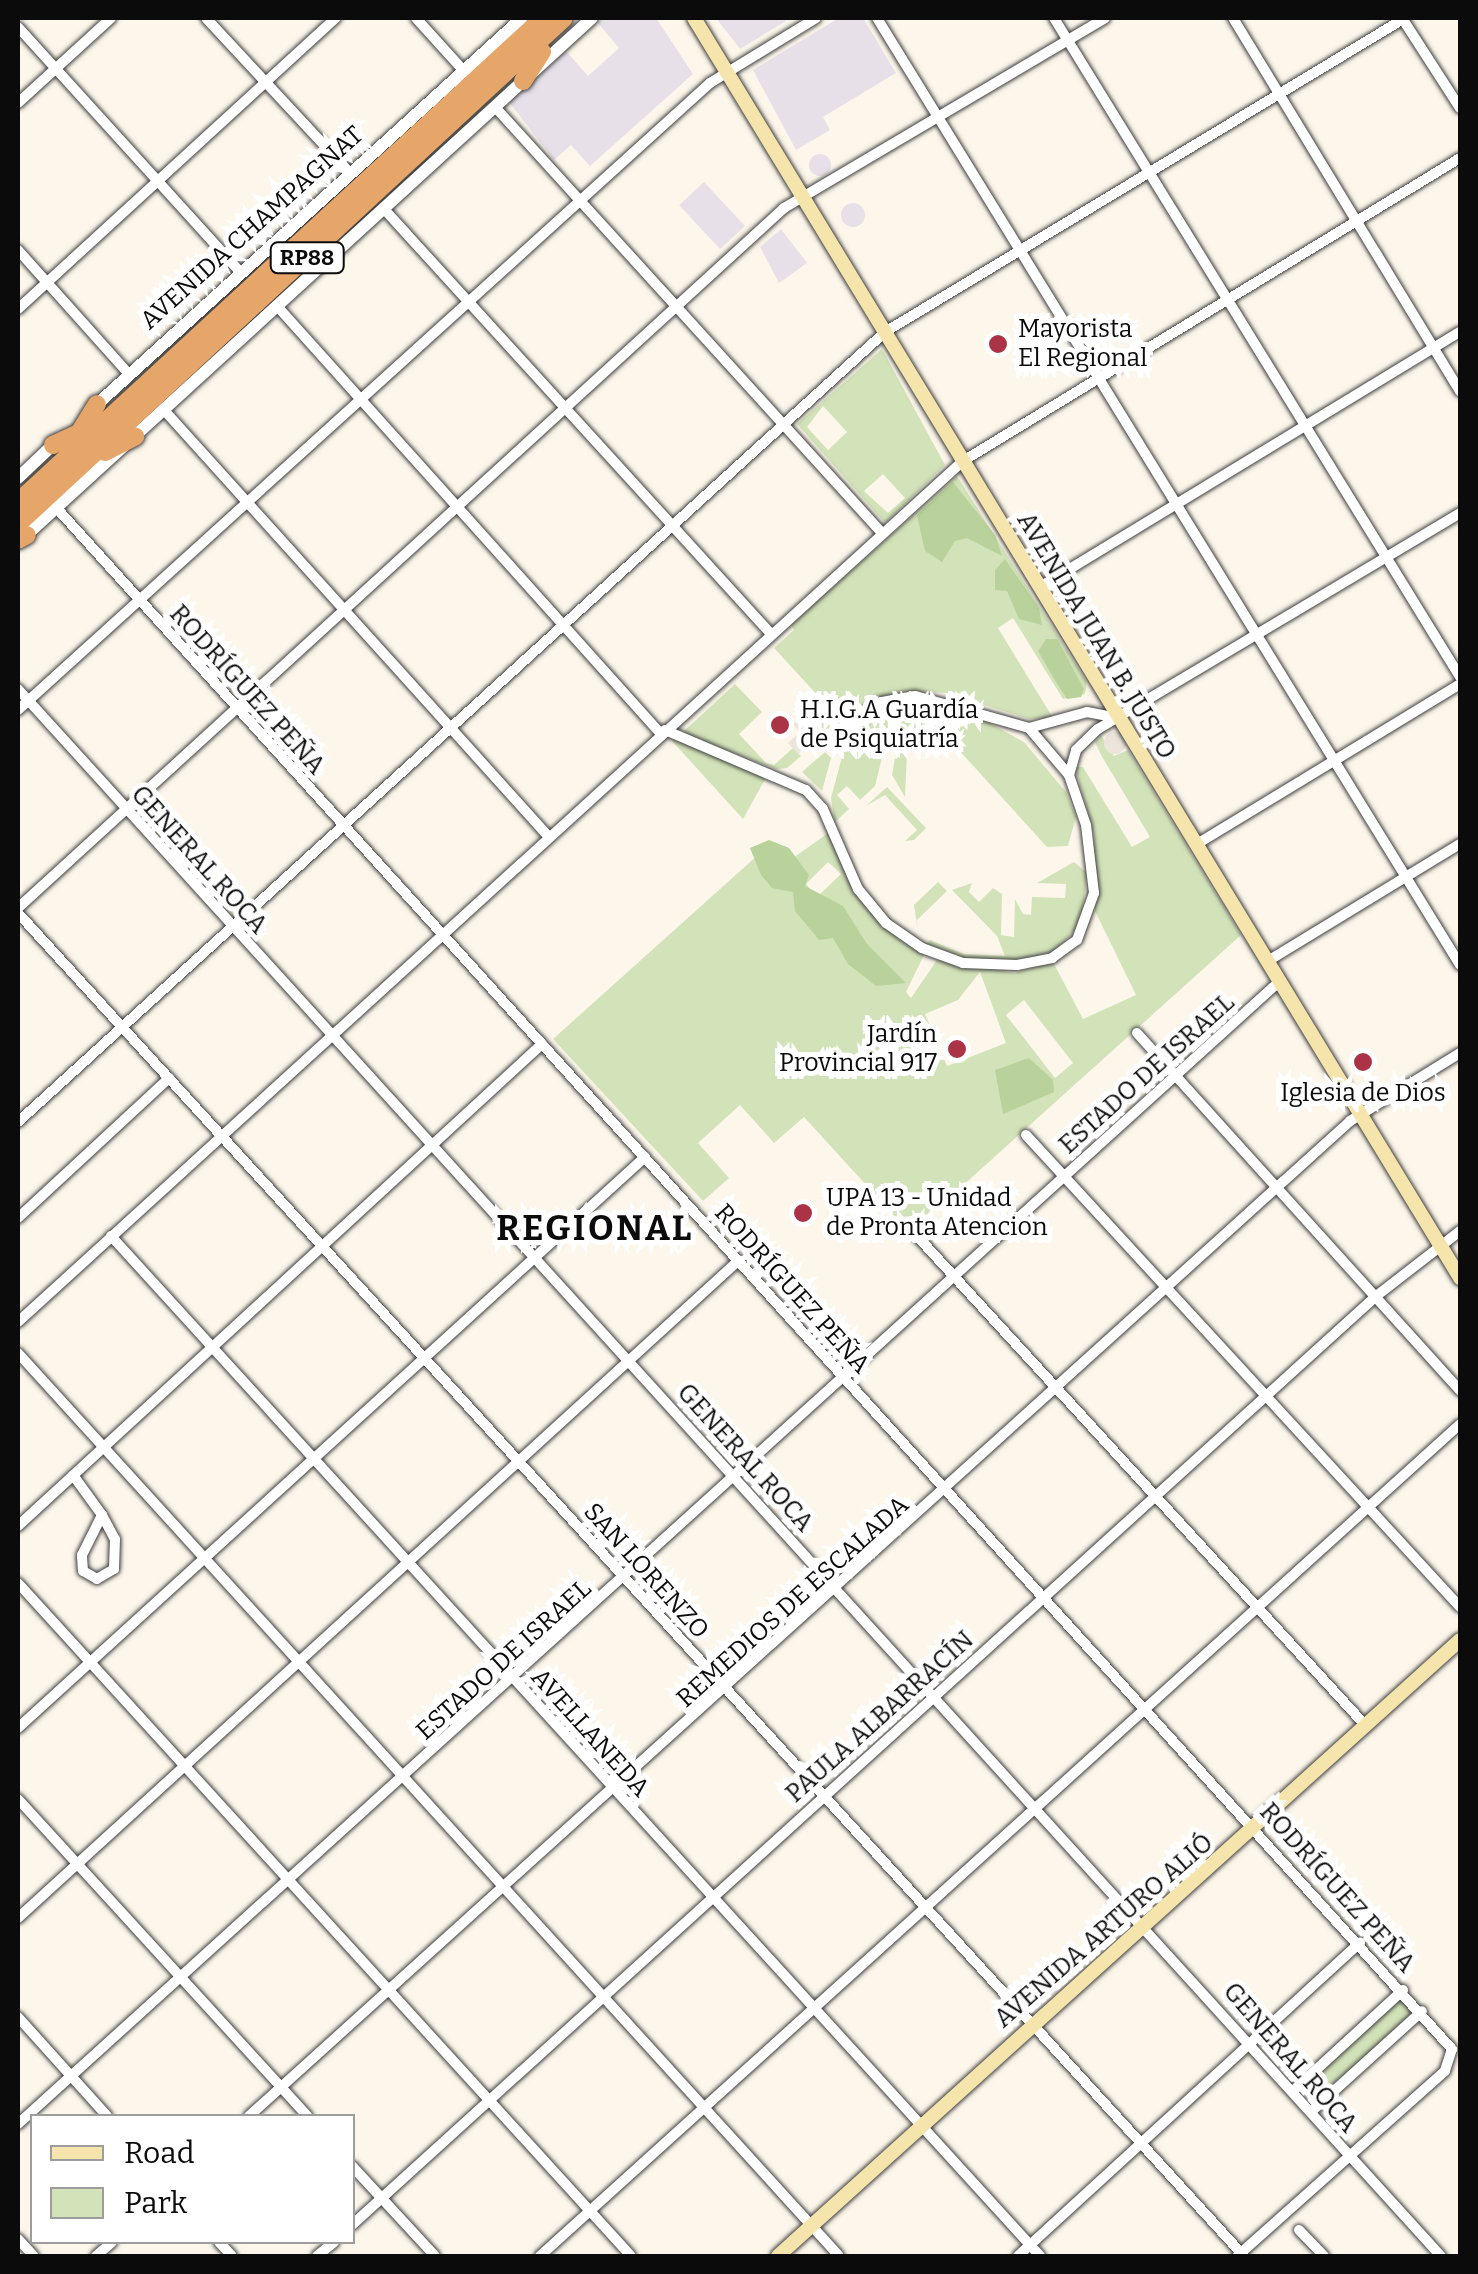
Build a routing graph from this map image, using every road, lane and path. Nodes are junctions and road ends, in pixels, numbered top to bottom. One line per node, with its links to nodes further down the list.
1 (111, 18): 17 (street)
2 (206, 18): 20 (street)
3 (336, 18): 20 (street)
4 (416, 18): 18 (street)
5 (522, 18): 18 (street, AVENIDA CHAMPAGNAT)
6 (592, 18): 21 (street, AVENIDA CHAMPAGNAT)
7 (694, 18): 19 (main road, AVENIDA JUAN B. JUSTO)
8 (816, 18): 19 (street)
9 (876, 18): 26 (street)
10 (1054, 18): 16 (street)
11 (1104, 18): 16 (street)
12 (1234, 18): 22 (street)
13 (1403, 18): 22 (street); 25 (street)
14 (556, 19): 21 (highway); 53 (highway, AVENIDA CHAMPAGNAT / RP88)
15 (18, 27): 17 (street)
16 (1068, 40): 26 (street); 28 (street)
17 (56, 68): 23 (street); 30 (street)
18 (464, 70): 29 (street, AVENIDA CHAMPAGNAT)
19 (728, 72): 31 (main road, AVENIDA JUAN B. JUSTO); 32 (street)
20 (266, 81): 29 (street); 30 (street)
21 (523, 81): 24 (street, AVENIDA CHAMPAGNAT)
22 (1280, 93): 28 (street); 34 (street)
23 (18, 103)
24 (494, 107): 32 (street); 33 (street, AVENIDA CHAMPAGNAT)
25 (1460, 108)
26 (940, 118): 31 (street); 36 (street)
27 (1460, 158): 34 (street)
28 (1152, 170): 36 (street); 39 (street)
29 (350, 172): 37 (street, AVENIDA CHAMPAGNAT)
30 (159, 179): 37 (street); 38 (street)
31 (804, 199): 42 (street); 44 (main road, AVENIDA JUAN B. JUSTO)
32 (580, 201): 40 (street); 42 (street)
33 (384, 209): 40 (street); 41 (street, AVENIDA CHAMPAGNAT)
34 (1357, 220): 39 (street); 46 (street)
35 (18, 250): 38 (street)
36 (1021, 250): 44 (street); 48 (street)
37 (240, 272): 47 (street, AVENIDA CHAMPAGNAT)
38 (46, 282): 43 (street); 47 (street)
39 (1227, 299): 48 (street); 55 (street)
40 (468, 303): 50 (street); 51 (street)
41 (277, 306): 50 (street); 52 (street, AVENIDA CHAMPAGNAT)
42 (676, 306): 51 (street); 54 (street)
43 (18, 309)
44 (885, 332): 54 (street); 56 (main road, AVENIDA JUAN B. JUSTO)
45 (1460, 332): 46 (street)
46 (1434, 348): 49 (street); 55 (street)
47 (129, 374): 53 (street, AVENIDA CHAMPAGNAT)
48 (1098, 377): 56 (street); 61 (street)
49 (1460, 391)
50 (360, 400): 60 (street); 62 (street)
51 (564, 409): 62 (street); 64 (street)
52 (164, 410): 53 (street, AVENIDA CHAMPAGNAT); 60 (street)
53 (115, 422): 57 (highway, AVENIDA CHAMPAGNAT / RP88); 57 (street, AVENIDA CHAMPAGNAT); 57 (highway); 57 (highway)
54 (782, 424): 64 (street); 65 (street)
55 (1306, 426): 61 (street); 67 (street)
56 (963, 460): 65 (street); 68 (main road, AVENIDA JUAN B. JUSTO)
57 (69, 464): 58 (highway, AVENIDA CHAMPAGNAT / RP88); 58 (street, AVENIDA CHAMPAGNAT)
58 (33, 485): 59 (highway, AVENIDA CHAMPAGNAT / RP88); 66 (highway, AVENIDA CHAMPAGNAT / RP88); 69 (street, RODRÍGUEZ PEÑA)
59 (18, 502)
60 (246, 503): 69 (street); 70 (street)
61 (1176, 504): 68 (street); 73 (street)
62 (456, 507): 70 (street); 71 (street)
63 (1460, 513): 67 (street)
64 (672, 525): 71 (street); 72 (street)
65 (882, 533): 72 (street)
66 (20, 536)
67 (1388, 557): 73 (street); 74 (street)
68 (1040, 586): 80 (main road, AVENIDA JUAN B. JUSTO)
69 (139, 600): 76 (street); 77 (street, RODRÍGUEZ PEÑA)
70 (344, 610): 77 (street); 81 (street)
71 (562, 624): 81 (street); 84 (street)
72 (771, 634): 84 (street)
73 (1258, 636): 80 (street); 86 (street)
74 (1460, 681): 86 (street)
75 (18, 689): 76 (street, GENERAL ROCA)
76 (28, 700): 78 (street); 88 (street, GENERAL ROCA)
77 (237, 707): 88 (street); 89 (street, RODRÍGUEZ PEÑA)
78 (18, 710)
79 (1078, 714): 80 (street); 83 (street); 85 (street)
80 (1120, 718): 85 (street); 91 (main road, AVENIDA JUAN B. JUSTO)
81 (450, 727): 89 (street); 90 (street)
82 (844, 728): 83 (street)
83 (1030, 728): 87 (street)
84 (663, 732): 87 (street); 90 (street)
85 (1090, 734): 87 (street)
86 (1334, 760): 91 (street); 93 (street)
87 (1068, 775)
88 (126, 809): 94 (street); 95 (street, GENERAL ROCA)
89 (343, 825): 95 (street); 96 (street, RODRÍGUEZ PEÑA)
90 (549, 836): 96 (street)
91 (1196, 844): 97 (main road, AVENIDA JUAN B. JUSTO)
92 (1460, 844): 93 (street)
93 (1406, 877): 97 (street); 98 (street)
94 (18, 910): 100 (street, SAN LORENZO)
95 (232, 926): 100 (street); 102 (street, GENERAL ROCA)
96 (442, 934): 102 (street); 103 (street, RODRÍGUEZ PEÑA)
97 (1268, 961): 99 (main road, AVENIDA JUAN B. JUSTO)
98 (1460, 966)
99 (1280, 981): 105 (street, ESTADO DE ISRAEL); 107 (main road, AVENIDA JUAN B. JUSTO)
100 (122, 1027): 106 (street, SAN LORENZO); 108 (street)
101 (1138, 1033): 105 (street)
102 (332, 1034): 110 (street); 111 (street, GENERAL ROCA)
103 (542, 1044): 111 (street); 112 (street, RODRÍGUEZ PEÑA)
104 (1460, 1052): 107 (street, REMEDIOS DE ESCALADA)
105 (1175, 1075): 113 (street, ESTADO DE ISRAEL); 114 (street)
106 (169, 1078): 110 (street, SAN LORENZO); 115 (street)
107 (1361, 1114): 114 (street, REMEDIOS DE ESCALADA); 119 (main road, AVENIDA JUAN B. JUSTO)
108 (18, 1122)
109 (1026, 1135): 113 (street)
110 (221, 1136): 117 (street); 120 (street, SAN LORENZO)
111 (432, 1144): 120 (street); 121 (street, GENERAL ROCA)
112 (645, 1156): 121 (street); 122 (street, RODRÍGUEZ PEÑA)
113 (1064, 1176): 123 (street, ESTADO DE ISRAEL); 125 (street)
114 (1277, 1188): 125 (street, REMEDIOS DE ESCALADA); 126 (street)
115 (18, 1218)
116 (1460, 1230): 119 (street, PAULA ALBARRACÍN)
117 (111, 1236): 127 (street); 128 (street, AVELLANEDA)
118 (917, 1236): 123 (street)
119 (1440, 1243): 124 (main road, AVENIDA JUAN B. JUSTO); 126 (street, PAULA ALBARRACÍN)
120 (322, 1246): 128 (street); 130 (street, SAN LORENZO)
121 (535, 1257): 130 (street); 131 (street, GENERAL ROCA)
122 (739, 1260): 131 (street); 132 (street, RODRÍGUEZ PEÑA)
123 (954, 1276): 132 (street, ESTADO DE ISRAEL); 133 (street)
124 (1460, 1278)
125 (1167, 1288): 133 (street, REMEDIOS DE ESCALADA); 135 (street)
126 (1375, 1296): 134 (street); 135 (street, PAULA ALBARRACÍN)
127 (18, 1322)
128 (212, 1347): 137 (street); 138 (street, AVELLANEDA)
129 (18, 1354): 137 (street)
130 (424, 1358): 138 (street); 139 (street, SAN LORENZO)
131 (630, 1362): 139 (street); 141 (street, GENERAL ROCA)
132 (845, 1376): 141 (street, ESTADO DE ISRAEL); 142 (street, RODRÍGUEZ PEÑA)
133 (1056, 1388): 142 (street, REMEDIOS DE ESCALADA); 143 (street)
134 (1460, 1392)
135 (1266, 1395): 143 (street, PAULA ALBARRACÍN); 144 (street)
136 (1460, 1424): 144 (street)
137 (104, 1447): 140 (street); 147 (street)
138 (313, 1458): 147 (street); 148 (street, AVELLANEDA)
139 (519, 1462): 148 (street); 149 (street, SAN LORENZO)
140 (73, 1475): 145 (street); 146 (street)
141 (735, 1476): 149 (street, ESTADO DE ISRAEL); 151 (street, GENERAL ROCA)
142 (947, 1488): 151 (street, REMEDIOS DE ESCALADA); 152 (street, RODRÍGUEZ PEÑA)
143 (1154, 1496): 152 (street, PAULA ALBARRACÍN); 154 (street)
144 (1369, 1507): 153 (street); 154 (street)
145 (102, 1516): 145 (street)
146 (20, 1519)
147 (205, 1557): 156 (street); 157 (street)
148 (407, 1561): 157 (street); 158 (street, AVELLANEDA)
149 (624, 1577): 158 (street, ESTADO DE ISRAEL); 159 (street, SAN LORENZO)
150 (18, 1583): 156 (street)
151 (837, 1588): 159 (street, REMEDIOS DE ESCALADA); 160 (street, GENERAL ROCA)
152 (1044, 1595): 160 (street, PAULA ALBARRACÍN); 161 (street, RODRÍGUEZ PEÑA)
153 (1460, 1606)
154 (1258, 1608): 161 (street); 162 (street)
155 (1460, 1640): 162 (main road, AVENIDA ARTURO ALIÓ)
156 (93, 1659): 163 (street); 164 (street)
157 (300, 1659): 164 (street); 165 (street)
158 (513, 1678): 165 (street, ESTADO DE ISRAEL); 166 (street, AVELLANEDA)
159 (726, 1689): 166 (street, REMEDIOS DE ESCALADA); 167 (street, SAN LORENZO)
160 (933, 1696): 167 (street, PAULA ALBARRACÍN); 169 (street, GENERAL ROCA)
161 (1147, 1709): 169 (street); 170 (street, RODRÍGUEZ PEÑA)
162 (1366, 1726): 170 (main road, AVENIDA ARTURO ALIÓ)
163 (18, 1728)
164 (187, 1763): 171 (street); 172 (street)
165 (406, 1776): 172 (street, ESTADO DE ISRAEL); 173 (street)
166 (616, 1790): 173 (street, REMEDIOS DE ESCALADA); 174 (street, AVELLANEDA)
167 (824, 1796): 174 (street, PAULA ALBARRACÍN); 175 (street, SAN LORENZO)
168 (18, 1799): 171 (street)
169 (1035, 1810): 175 (street); 177 (street, GENERAL ROCA)
170 (1255, 1828): 177 (main road, AVENIDA ARTURO ALIÓ); 178 (street, RODRÍGUEZ PEÑA)
171 (76, 1864): 176 (street); 179 (street)
172 (289, 1876): 179 (street, ESTADO DE ISRAEL); 180 (street)
173 (508, 1888): 180 (street, REMEDIOS DE ESCALADA); 182 (street)
174 (712, 1896): 182 (street, PAULA ALBARRACÍN); 183 (street, AVELLANEDA)
175 (927, 1908): 183 (street); 186 (street, SAN LORENZO)
176 (18, 1918)
177 (1146, 1926): 186 (main road, AVENIDA ARTURO ALIÓ); 187 (street, GENERAL ROCA)
178 (1360, 1944): 181 (street, RODRÍGUEZ PEÑA); 187 (street)
179 (179, 1976): 188 (street, ESTADO DE ISRAEL); 189 (street)
180 (390, 1988): 189 (street, REMEDIOS DE ESCALADA); 191 (street)
181 (1403, 1990): 184 (street, RODRÍGUEZ PEÑA); 190 (street)
182 (604, 1996): 191 (street, PAULA ALBARRACÍN); 192 (street)
183 (815, 2010): 192 (street); 198 (street, AVELLANEDA)
184 (1422, 2011): 193 (street); 200 (street, RODRÍGUEZ PEÑA)
185 (18, 2017): 188 (street)
186 (1032, 2024): 198 (main road, AVENIDA ARTURO ALIÓ); 199 (street, SAN LORENZO)
187 (1252, 2043): 190 (street, GENERAL ROCA); 199 (street)
188 (70, 2076): 194 (street); 197 (street, ESTADO DE ISRAEL)
189 (281, 2088): 195 (street, REMEDIOS DE ESCALADA); 196 (street)
190 (1294, 2090): 193 (street, GENERAL ROCA)
191 (491, 2099): 202 (street, PAULA ALBARRACÍN); 203 (street)
192 (704, 2107): 203 (street); 205 (street)
193 (1313, 2110): 200 (street, GENERAL ROCA)
194 (105, 2114)
195 (251, 2114)
196 (305, 2114)
197 (18, 2124)
198 (921, 2125): 205 (main road, AVENIDA ARTURO ALIÓ); 208 (street, AVELLANEDA)
199 (1142, 2143): 208 (street); 209 (street, SAN LORENZO)
200 (1349, 2155): 209 (street); 219 (street, GENERAL ROCA)
201 (355, 2169): 202 (street)
202 (382, 2198): 204 (street, PAULA ALBARRACÍN); 211 (street)
203 (589, 2212): 212 (street); 213 (street)
204 (355, 2221)
205 (811, 2226): 214 (main road, AVENIDA ARTURO ALIÓ); 215 (street)
206 (1299, 2230): 218 (street)
207 (18, 2238): 210 (street)
208 (1030, 2245): 216 (street); 217 (street, AVELLANEDA)
209 (1241, 2255)
210 (34, 2256)
211 (435, 2256)
212 (540, 2256)
213 (631, 2256)
214 (778, 2256)
215 (839, 2256)
216 (1018, 2256)
217 (1040, 2256)
218 (1324, 2256)
219 (1441, 2256)

